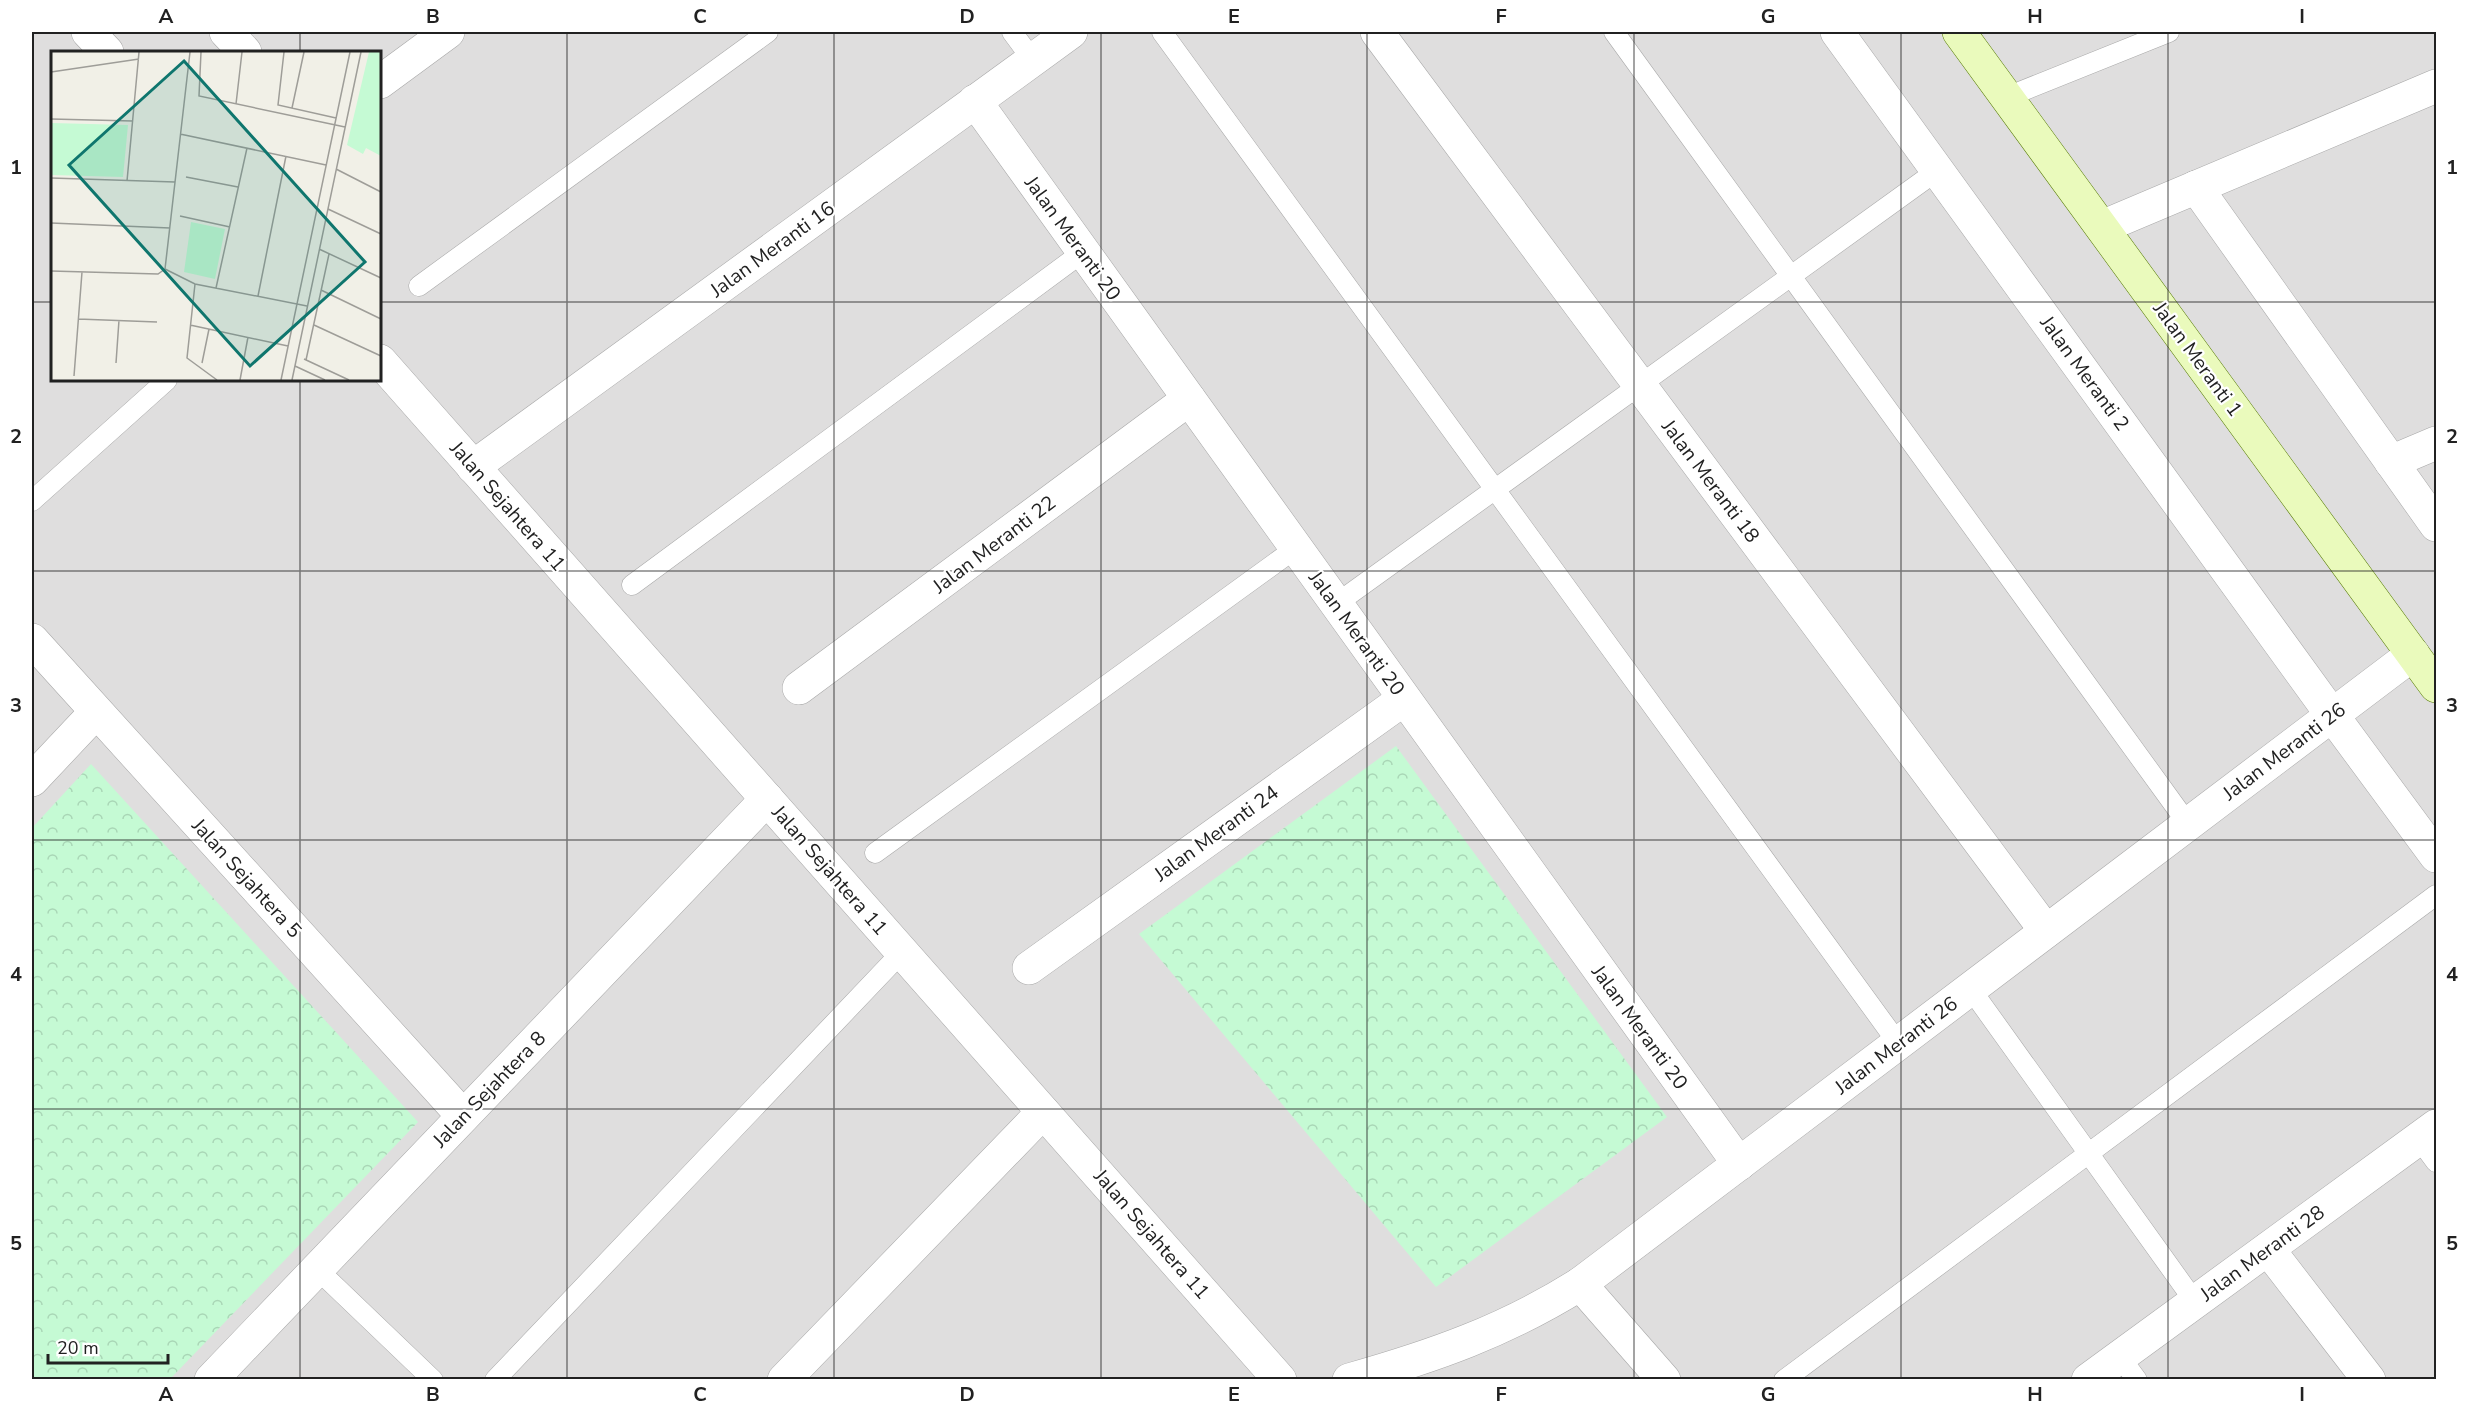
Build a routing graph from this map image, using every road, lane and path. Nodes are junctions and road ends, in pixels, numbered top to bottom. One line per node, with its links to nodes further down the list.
1 (88, 32): 13 (street)
2 (226, 32): 14 (street)
3 (448, 32): 16 (street)
4 (768, 32): 25 (lane)
5 (1012, 32): 15 (lane)
6 (1071, 32): 15 (street, Jalan Meranti 16)
7 (1162, 32): 33 (lane)
8 (1377, 32): 28 (street, Jalan Meranti 18)
9 (1614, 32): 24 (lane)
10 (1837, 32): 20 (street, Jalan Meranti 2)
11 (1959, 32): 18 (street, Jalan Meranti 1)
12 (2169, 32): 18 (lane)
13 (106, 51)
14 (244, 51)
15 (1032, 59): 19 (street, Jalan Meranti 16)
16 (381, 81)
17 (2436, 86): 21 (street)
18 (2007, 97): 22 (street, Jalan Meranti 1)
19 (975, 101): 23 (street, Jalan Meranti 20); 32 (street, Jalan Meranti 16)
20 (1938, 170): 24 (lane); 45 (street, Jalan Meranti 2)
21 (2196, 187): 22 (street); 31 (street)
22 (2102, 227): 40 (street, Jalan Meranti 1)
23 (1083, 252): 29 (street, Jalan Meranti 20); 37 (lane)
24 (1791, 276): 28 (lane); 48 (lane)
25 (419, 286)
26 (381, 362): 32 (street, Jalan Sejahtera 11)
27 (166, 381): 34 (lane)
28 (1640, 385): 33 (lane); 52 (street, Jalan Meranti 18)
29 (1189, 399): 36 (street, Jalan Meranti 20); 42 (street, Jalan Meranti 22)
30 (2436, 443): 31 (street)
31 (2391, 462): 35 (street)
32 (473, 467): 47 (street, Jalan Sejahtera 11)
33 (1496, 489): 38 (lane); 56 (lane)
34 (32, 501)
35 (2436, 525)
36 (1296, 548): 38 (street, Jalan Meranti 20); 49 (lane)
37 (632, 585)
38 (1336, 604): 43 (street, Jalan Meranti 20)
39 (32, 640): 44 (street, Jalan Sejahtera 5)
40 (2413, 654): 41 (street, Jalan Meranti 1); 45 (street, Jalan Meranti 26)
41 (2436, 686)
42 (799, 688)
43 (1404, 699): 54 (street, Jalan Meranti 24); 61 (street, Jalan Meranti 20)
44 (96, 712): 46 (street); 58 (street, Jalan Sejahtera 5)
45 (2332, 715): 48 (street, Jalan Meranti 26); 50 (street, Jalan Meranti 2)
46 (32, 780)
47 (767, 799): 53 (street, Jalan Sejahtera 11); 58 (street, Jalan Sejahtera 8)
48 (2188, 824): 52 (street, Jalan Meranti 26)
49 (875, 854)
50 (2436, 856)
51 (2436, 895): 60 (lane)
52 (2046, 931): 55 (street, Jalan Meranti 26)
53 (902, 952): 57 (street, Jalan Sejahtera 11); 70 (lane)
54 (1029, 968)
55 (1970, 988): 56 (street, Jalan Meranti 26); 60 (lane)
56 (1898, 1043): 61 (street, Jalan Meranti 26)
57 (1043, 1112): 71 (street); 72 (street, Jalan Sejahtera 11)
58 (463, 1116): 63 (street, Jalan Sejahtera 8)
59 (2430, 1142): 62 (street, Jalan Meranti 28)
60 (2089, 1153): 65 (lane); 75 (lane)
61 (1738, 1164): 64 (street, Jalan Meranti 26)
62 (2268, 1249): 65 (street, Jalan Meranti 28); 77 (street)
63 (316, 1269): 68 (street, Jalan Sejahtera 8); 69 (lane)
64 (1580, 1284): 67 (street, Jalan Meranti 26); 74 (street)
65 (2195, 1302): 66 (street, Jalan Meranti 28)
66 (2128, 1368): 76 (street, Jalan Meranti 28)
67 (1404, 1373): 73 (street, Jalan Meranti 26)
68 (211, 1380)
69 (433, 1380)
70 (495, 1380)
71 (784, 1380)
72 (1280, 1380)
73 (1349, 1380)
74 (1664, 1380)
75 (1784, 1380)
76 (2088, 1380)
77 (2369, 1380)

